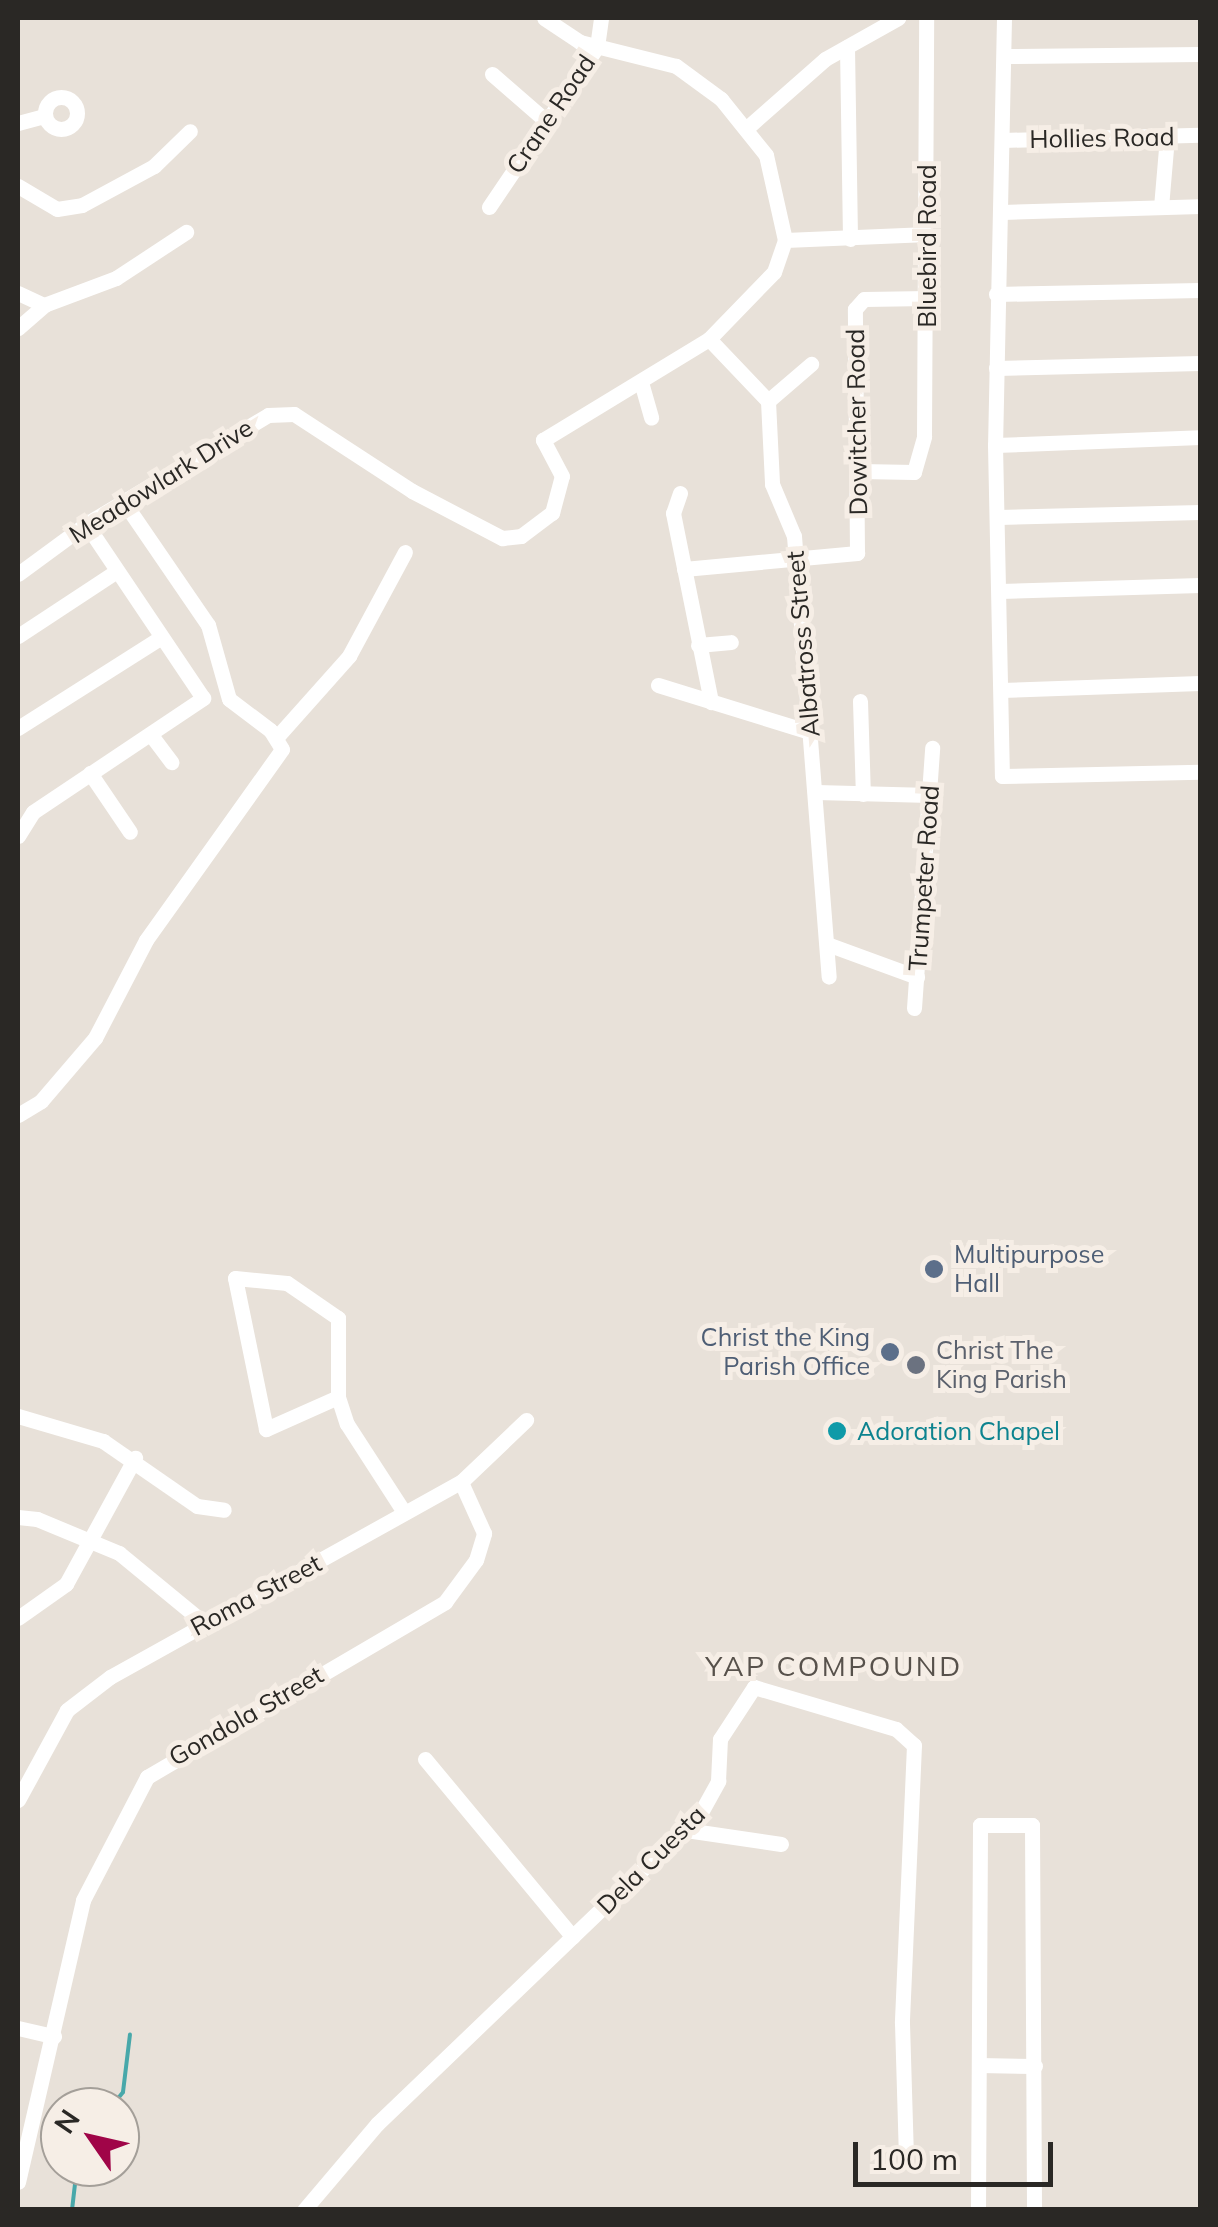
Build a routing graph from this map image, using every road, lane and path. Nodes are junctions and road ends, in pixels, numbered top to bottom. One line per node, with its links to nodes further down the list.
1 (544, 18): 6 (street)
2 (601, 18): 6 (street, Crane Road)
3 (898, 18): 7 (street)
4 (926, 18): 25 (street, Bluebird Road)
5 (1004, 18): 9 (street)
6 (597, 46): 13 (street, Crane Road); 14 (street)
7 (847, 47): 14 (street); 26 (street)
8 (1200, 54): 9 (street)
9 (1006, 56): 18 (street)
10 (492, 74): 13 (street)
11 (44, 116): 12 (street)
12 (18, 122)
13 (546, 122): 20 (street, Crane Road)
14 (748, 126): 27 (street)
15 (190, 130): 19 (street)
16 (1200, 135): 17 (street, Hollies Road)
17 (1167, 137): 18 (street, Hollies Road); 22 (street)
18 (1004, 140): 23 (street)
19 (18, 186)
20 (489, 206)
21 (1200, 206): 22 (street)
22 (1161, 207): 23 (street)
23 (1002, 212): 30 (street)
24 (186, 232): 32 (street)
25 (928, 234): 26 (street); 31 (street, Bluebird Road)
26 (850, 239): 27 (street)
27 (786, 240): 34 (street)
28 (1200, 290): 30 (street)
29 (18, 293): 32 (street)
30 (996, 294): 37 (street)
31 (928, 298): 43 (street, Bluebird Road); 43 (street, Dowitcher Road)
32 (44, 305): 33 (street)
33 (18, 328)
34 (710, 340): 38 (street); 39 (street)
35 (1200, 363): 37 (street)
36 (811, 364): 39 (street)
37 (996, 368): 42 (street)
38 (641, 382): 40 (street); 45 (street, Meadowlark Drive)
39 (768, 402): 50 (street, Albatross Street)
40 (651, 418)
41 (1200, 437): 42 (street)
42 (995, 445): 47 (street)
43 (860, 471): 50 (street, Dowitcher Road)
44 (680, 493): 51 (street)
45 (123, 501): 48 (street, Meadowlark Drive); 68 (street)
46 (1200, 512): 47 (street)
47 (1000, 518): 55 (street)
48 (86, 524): 52 (street); 53 (street, Meadowlark Drive)
49 (405, 552): 68 (street)
50 (798, 562): 51 (street); 66 (street, Albatross Street)
51 (684, 568): 59 (street)
52 (116, 572): 56 (street); 57 (street)
53 (18, 574)
54 (1200, 585): 55 (street)
55 (1000, 591): 62 (street)
56 (18, 636)
57 (158, 639): 65 (street); 67 (street)
58 (731, 642): 59 (street)
59 (698, 644): 64 (street)
60 (1200, 683): 62 (street)
61 (658, 685): 64 (street)
62 (1001, 690): 71 (street)
63 (860, 701): 74 (street)
64 (711, 702): 66 (street)
65 (18, 728)
66 (810, 732): 73 (street, Albatross Street)
67 (151, 735): 70 (street); 72 (street)
68 (276, 738): 82 (street)
69 (932, 748): 75 (street, Trumpeter Road)
70 (171, 762)
71 (1200, 772)
72 (90, 774): 76 (street); 77 (street)
73 (816, 792): 74 (street); 78 (street, Albatross Street)
74 (863, 794): 75 (street)
75 (930, 795): 80 (street, Trumpeter Road)
76 (130, 832)
77 (18, 836)
78 (827, 944): 79 (street, Albatross Street); 80 (street)
79 (829, 976)
80 (916, 977): 81 (street, Trumpeter Road)
81 (914, 1008)
82 (18, 1115)
83 (338, 1396): 83 (street); 89 (street)
84 (18, 1416): 86 (street)
85 (526, 1420): 87 (street, Roma Street)
86 (134, 1458): 88 (street); 91 (street)
87 (460, 1482): 89 (street, Roma Street); 100 (street, Gondola Street)
88 (224, 1510)
89 (404, 1512): 93 (street, Roma Street)
90 (18, 1518): 91 (street)
91 (94, 1539): 92 (street); 93 (street)
92 (18, 1618)
93 (203, 1622): 95 (street, Roma Street)
94 (424, 1759): 98 (street)
95 (18, 1800)
96 (686, 1830): 97 (street); 98 (street, Dela Cuesta); 103 (street, Dela Cuesta)
97 (781, 1844)
98 (573, 1937): 105 (street, Dela Cuesta)
99 (18, 2028): 100 (street)
100 (54, 2036): 104 (street, Gondola Street)
101 (980, 2065): 102 (street); 102 (street); 106 (street)
102 (1035, 2066): 107 (street)
103 (906, 2156)
104 (18, 2182)
105 (304, 2210)
106 (978, 2210)
107 (1034, 2210)

